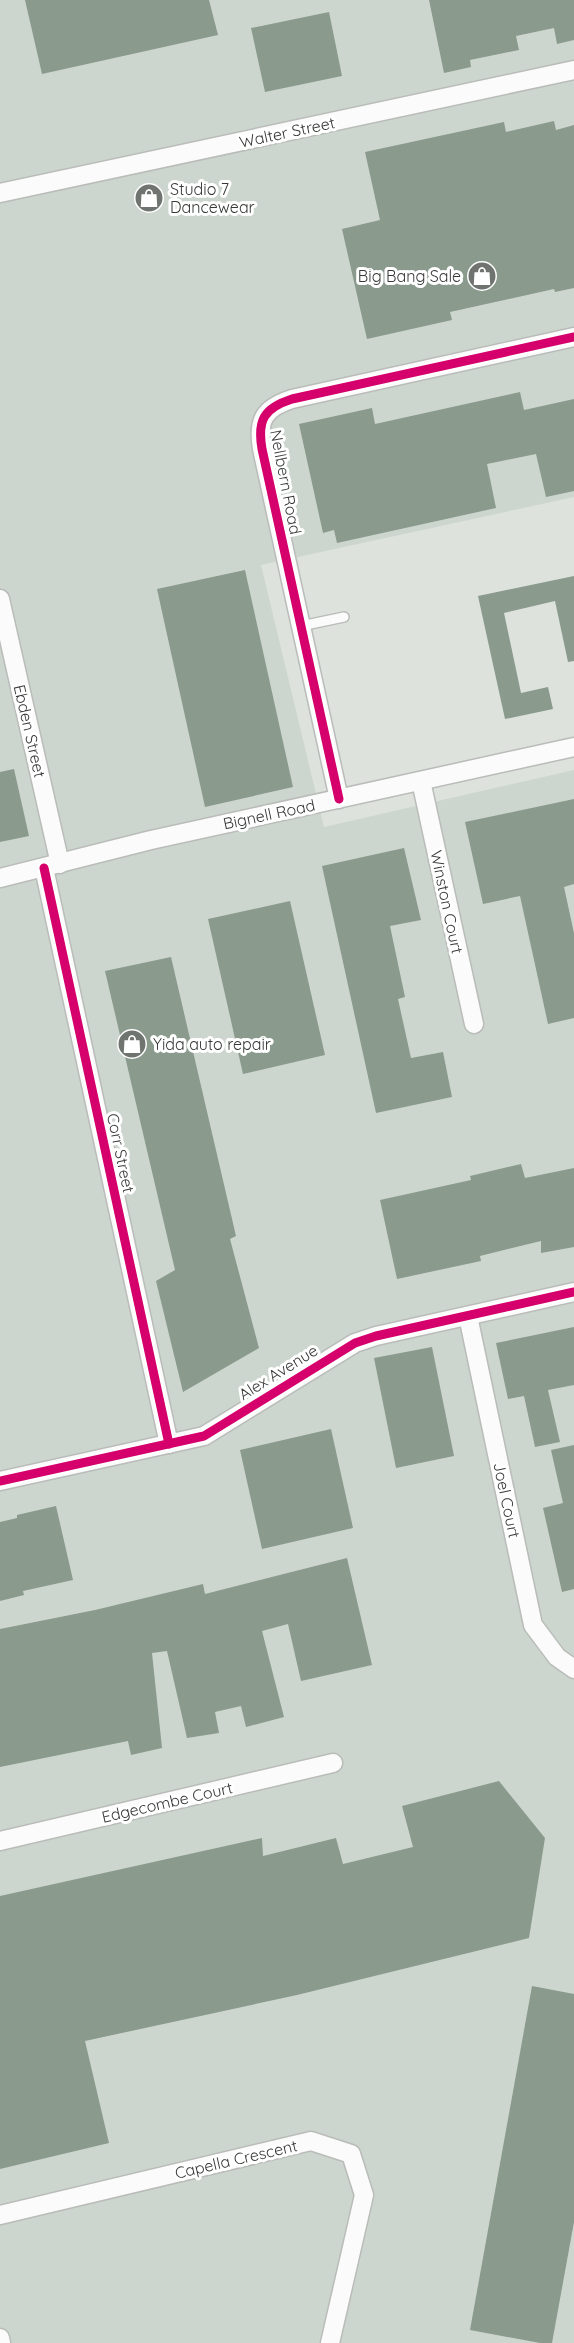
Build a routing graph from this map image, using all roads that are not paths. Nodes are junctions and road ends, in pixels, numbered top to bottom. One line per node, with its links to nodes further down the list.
1 (574, 70): 2 (street, Walter Street)
2 (0, 194)
3 (574, 338): 6 (street, Nellbern Road)
4 (0, 599): 10 (street, Ebden Street)
5 (344, 617): 6 (lane)
6 (301, 626): 9 (street, Nellbern Road)
7 (574, 747): 8 (street, Bignell Road)
8 (421, 781): 9 (street, Bignell Road); 12 (street, Winston Court)
9 (339, 799): 10 (street, Bignell Road)
10 (52, 866): 11 (street, Bignell Road); 15 (street, Corr Street)
11 (0, 878)
12 (474, 1024)
13 (574, 1292): 14 (street, Alex Avenue)
14 (468, 1316): 15 (street, Alex Avenue); 17 (street, Joel Court)
15 (169, 1444): 16 (street, Alex Avenue)
16 (0, 1481)
17 (574, 1669)
18 (333, 1763): 19 (street, Edgecombe Court)
19 (0, 1841)
20 (0, 2215): 23 (street, Capella Crescent)
21 (0, 2338): 22 (street)
22 (1, 2343)
23 (330, 2343)

